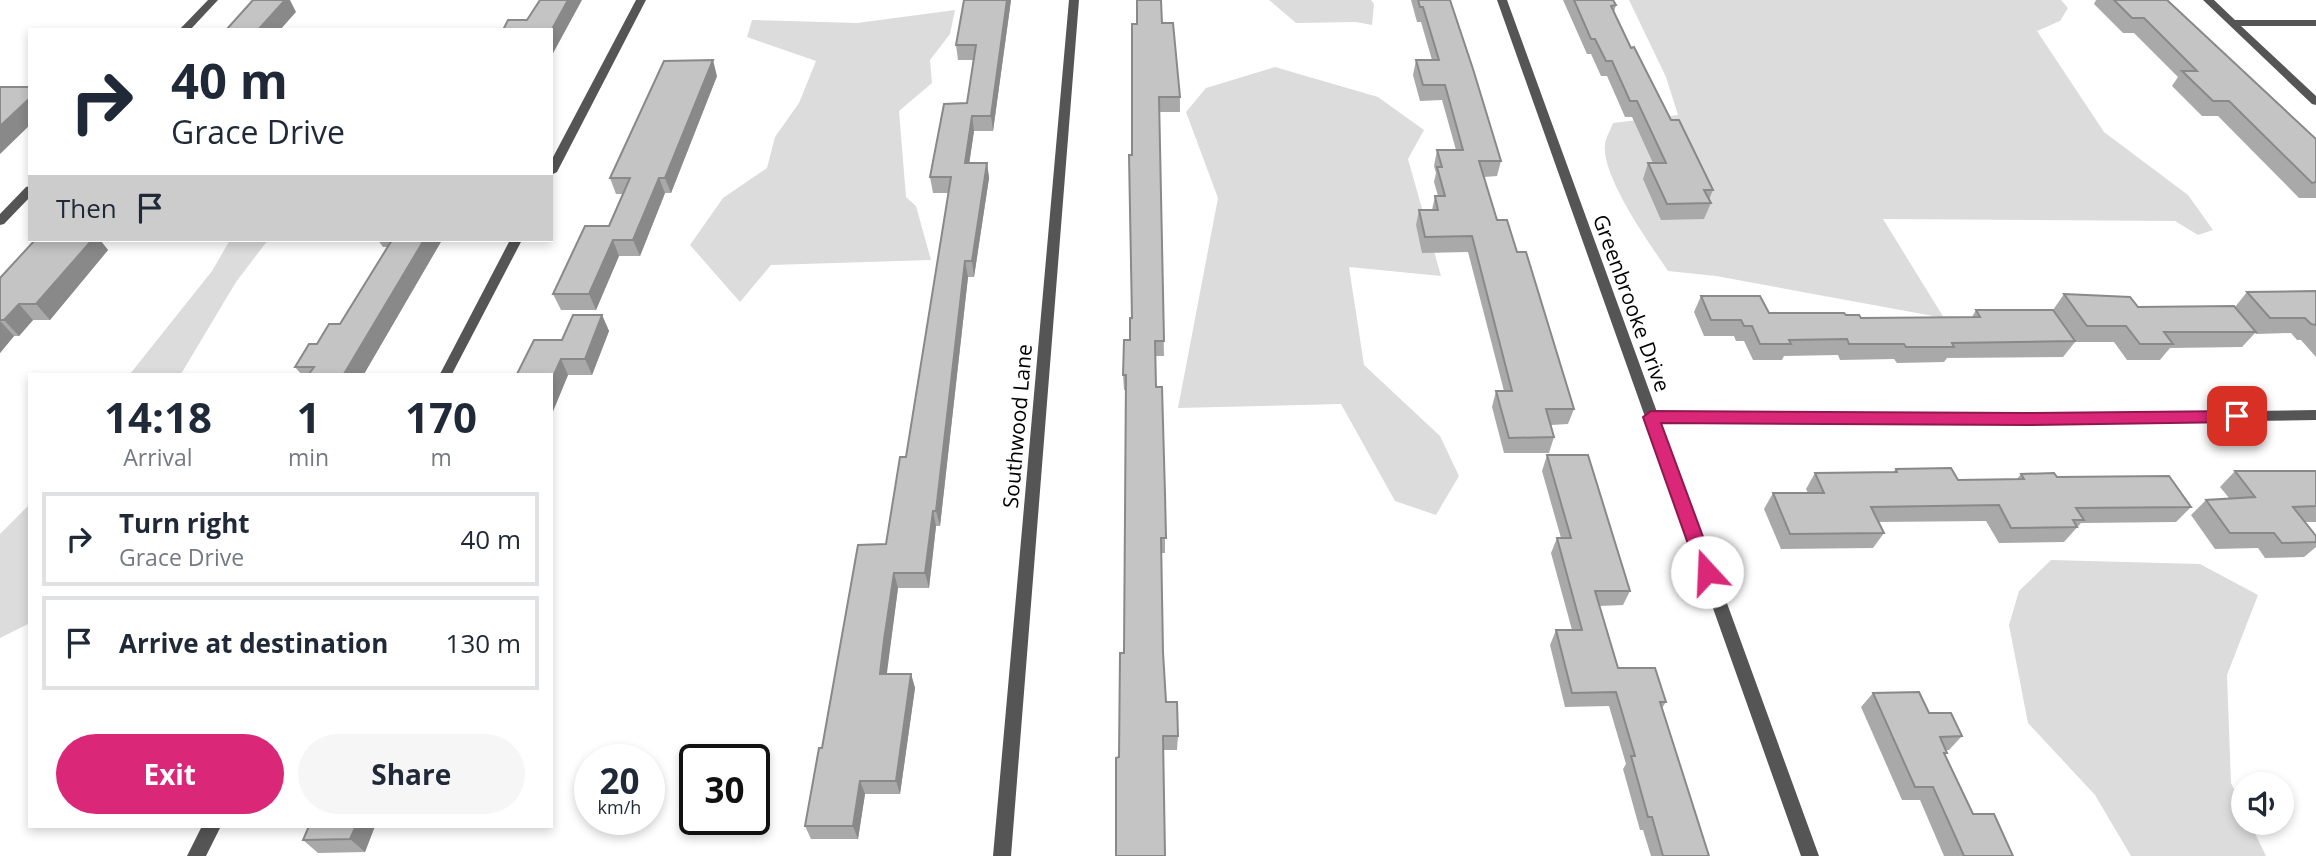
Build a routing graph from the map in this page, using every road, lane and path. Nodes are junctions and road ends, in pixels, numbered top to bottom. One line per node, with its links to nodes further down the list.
1 (213, 0): 8 (street)
2 (641, 0): 10 (street)
3 (1074, 0): 19 (street, Southwood Lane)
4 (1502, 0): 16 (street, Greenbrooke Drive)
5 (2208, 0): 6 (street)
6 (2234, 23): 7 (street); 9 (street)
7 (2316, 23)
8 (186, 28)
9 (2316, 102)
10 (553, 168)
11 (28, 192): 12 (street)
12 (0, 221)
13 (515, 242): 14 (street)
14 (447, 373)
15 (2316, 415): 16 (street)
16 (1651, 417): 20 (street, Greenbrooke Drive)
17 (211, 828): 18 (street)
18 (196, 856)
19 (1002, 856)
20 (1810, 856)

